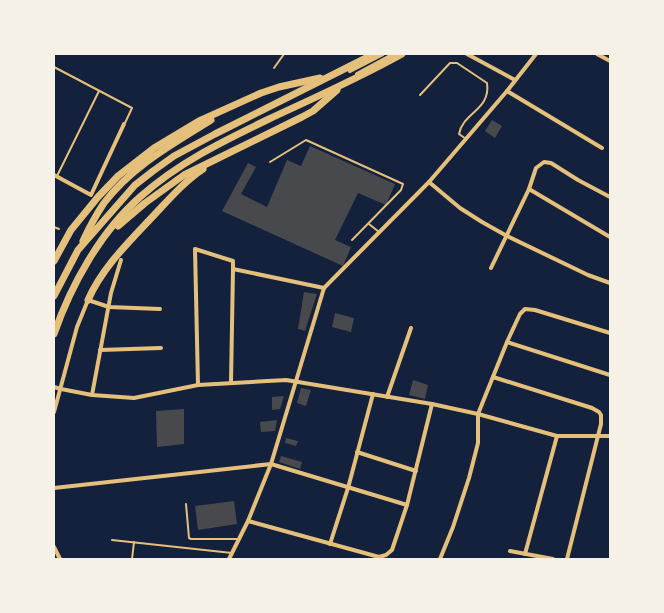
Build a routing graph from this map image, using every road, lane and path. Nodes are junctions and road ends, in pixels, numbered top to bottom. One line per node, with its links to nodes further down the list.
1 (284, 54): 11 (lane)
2 (374, 54): 35 (highway)
3 (383, 54): 12 (street)
4 (394, 54): 12 (street)
5 (402, 54): 33 (highway)
6 (467, 54): 13 (street)
7 (536, 54): 13 (street)
8 (596, 54): 9 (street)
9 (610, 61)
10 (54, 67): 14 (lane)
11 (274, 68)
12 (352, 73): 17 (highway); 21 (highway)
13 (515, 80): 15 (street)
14 (99, 91): 18 (lane); 23 (lane)
15 (507, 91): 19 (street); 20 (street)
16 (420, 95): 19 (lane)
17 (229, 108): 35 (highway); 37 (highway)
18 (124, 124): 23 (street)
19 (466, 139): 24 (street)
20 (602, 148)
21 (227, 154): 33 (highway); 43 (highway)
22 (270, 162): 27 (lane)
23 (55, 176)
24 (429, 182): 30 (street); 31 (street)
25 (529, 189): 26 (street); 31 (street); 32 (street)
26 (610, 197)
27 (369, 224): 30 (lane); 34 (lane)
28 (54, 227): 29 (lane)
29 (59, 228)
30 (380, 232): 41 (street)
31 (507, 236): 38 (street); 40 (street)
32 (610, 237)
33 (104, 238): 48 (highway)
34 (352, 240)
35 (78, 250): 42 (highway)
36 (121, 260): 44 (street)
37 (54, 261)
38 (492, 268)
39 (233, 269): 41 (street); 55 (street); 56 (street)
40 (610, 283)
41 (324, 288): 54 (street)
42 (54, 296)
43 (88, 300): 44 (street); 58 (street)
44 (109, 307): 45 (street); 51 (street)
45 (160, 309)
46 (411, 328): 61 (street)
47 (610, 332): 49 (street)
48 (54, 334)
49 (507, 342): 52 (street); 53 (street)
50 (161, 348): 51 (street)
51 (100, 350): 60 (street)
52 (610, 374)
53 (493, 377): 64 (street); 66 (street)
54 (296, 381): 55 (street); 59 (street); 69 (street)
55 (232, 382): 56 (street)
56 (198, 385): 60 (street)
57 (54, 387): 58 (street)
58 (61, 389): 60 (street); 63 (street)
59 (373, 394): 61 (street); 68 (street)
60 (92, 395)
61 (387, 397): 62 (street)
62 (432, 404): 64 (street); 70 (street)
63 (54, 412)
64 (478, 414): 65 (street); 87 (street)
65 (557, 436): 66 (street); 83 (street)
66 (598, 436): 67 (street); 89 (street)
67 (610, 436)
68 (357, 452): 70 (street); 72 (street)
69 (271, 464): 71 (street); 72 (street); 75 (street)
70 (416, 471): 74 (street)
71 (54, 488)
72 (348, 488): 74 (street); 79 (street)
73 (186, 504): 76 (lane)
74 (407, 505): 79 (street)
75 (248, 521): 76 (street); 79 (street)
76 (239, 539): 82 (street)
77 (112, 540): 78 (lane)
78 (134, 542): 82 (lane); 85 (lane)
79 (330, 544)
80 (54, 547): 84 (street)
81 (510, 551): 83 (street)
82 (232, 553): 86 (street)
83 (525, 554): 88 (street)
84 (60, 559)
85 (132, 559)
86 (229, 559)
87 (440, 559)
88 (553, 559)
89 (567, 559)

